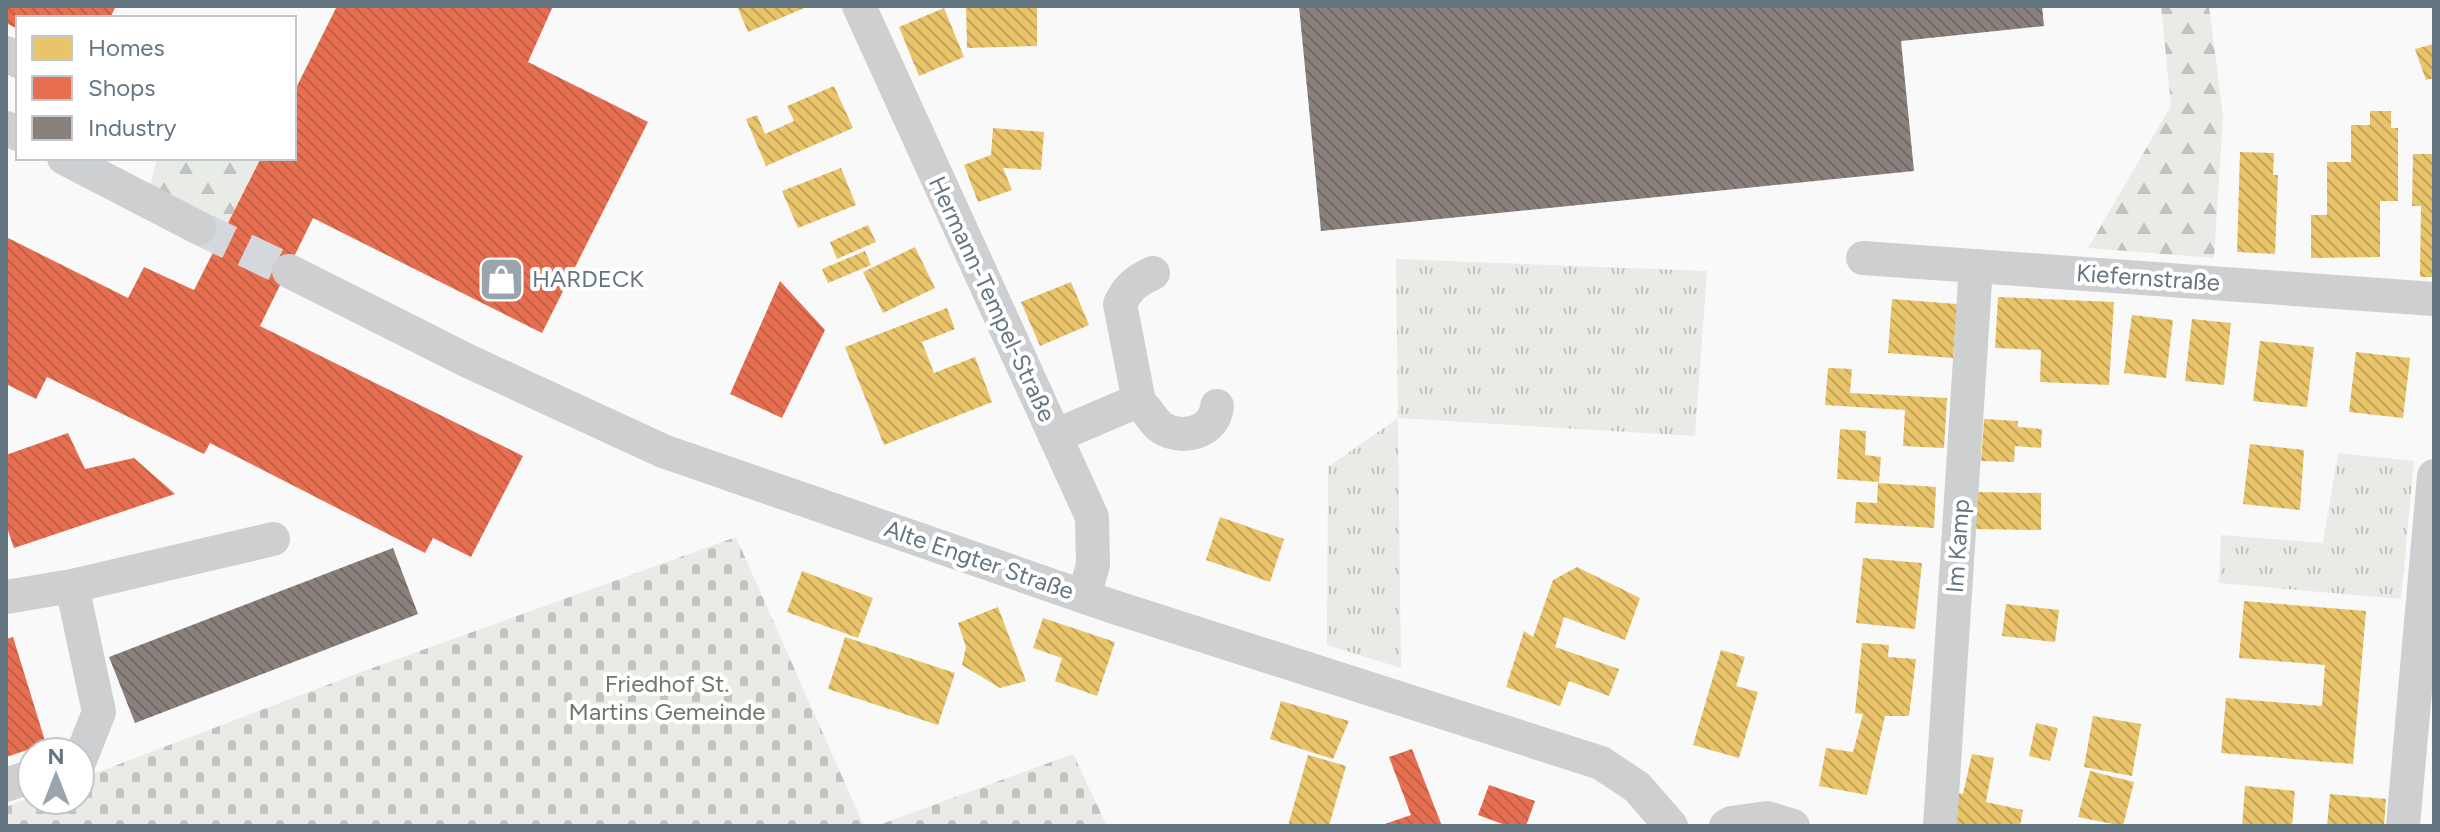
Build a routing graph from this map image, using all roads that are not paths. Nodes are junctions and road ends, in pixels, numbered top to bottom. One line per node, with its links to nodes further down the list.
1 (859, 6): 11 (street, Hermann-Tempel-Straße)
2 (68, 160): 3 (street)
3 (199, 228)
4 (1863, 258): 5 (street, Kiefernstraße)
5 (1976, 266): 8 (street, Kiefernstraße); 21 (street, Im Kamp)
6 (289, 271): 16 (street, Alte Engter Straße)
7 (1153, 273): 9 (street)
8 (2434, 299)
9 (1139, 402): 10 (street); 11 (street)
10 (1217, 406)
11 (1055, 436): 16 (street, Hermann-Tempel-Straße)
12 (2434, 476): 22 (street)
13 (273, 539): 14 (street)
14 (72, 586): 15 (street); 17 (street)
15 (6, 597)
16 (1084, 597): 18 (street, Alte Engter Straße)
17 (90, 736)
18 (1671, 826)
19 (1726, 826): 20 (street)
20 (1793, 826)
21 (1940, 826)
22 (2403, 826)

